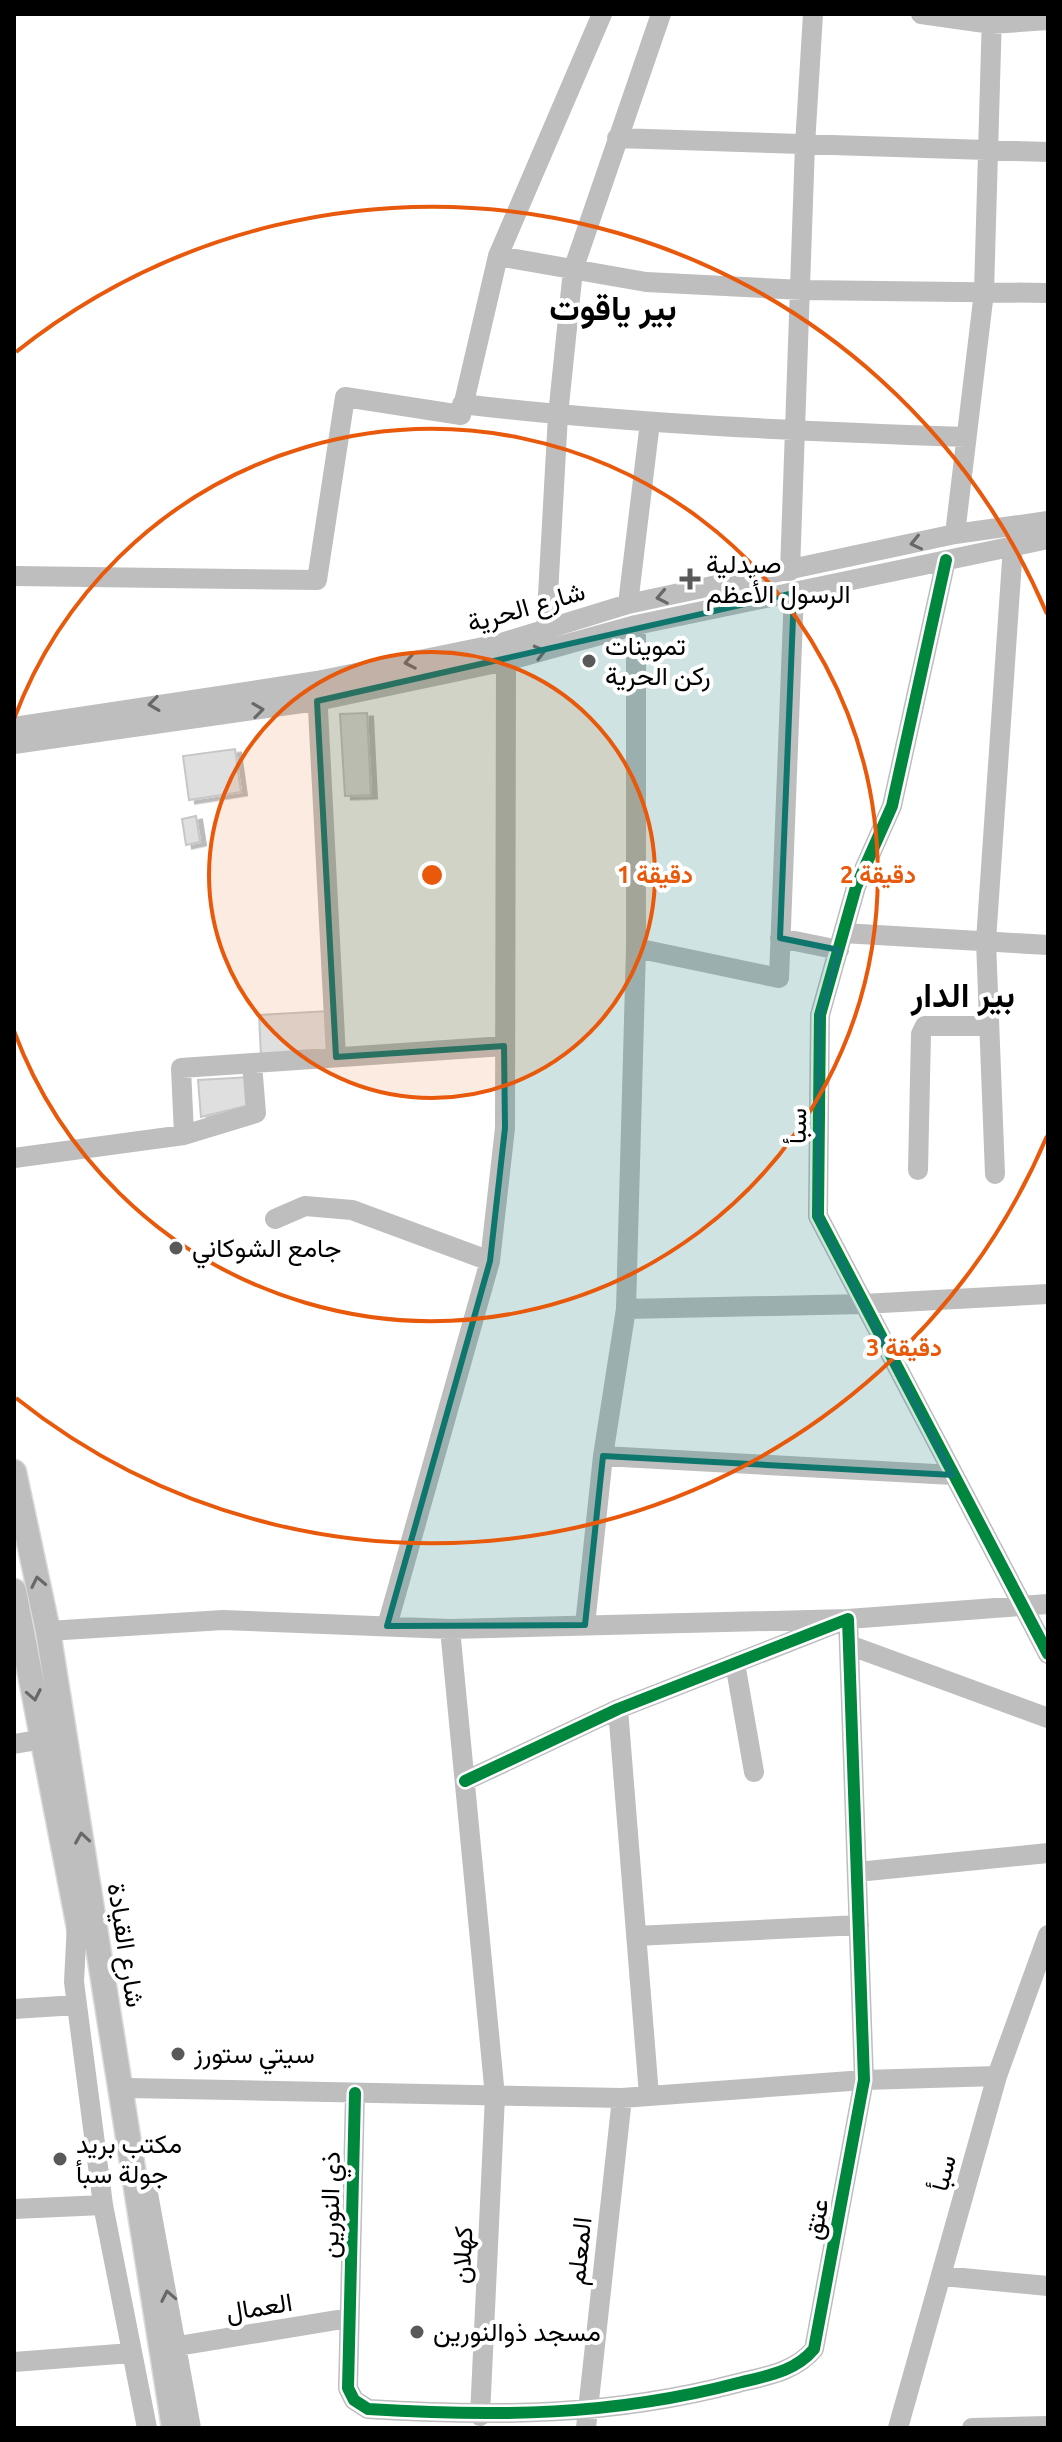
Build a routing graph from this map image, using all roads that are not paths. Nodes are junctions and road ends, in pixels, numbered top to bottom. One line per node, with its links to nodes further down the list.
1 (602, 14): 11 (street)
2 (661, 14): 7 (street)
3 (813, 14): 8 (street)
4 (921, 14): 5 (street)
5 (992, 19): 6 (street); 9 (street)
6 (1048, 20)
7 (617, 138): 8 (street); 12 (street)
8 (805, 145): 9 (street); 13 (street)
9 (989, 151): 10 (street); 14 (street)
10 (1048, 152)
11 (498, 256): 12 (street); 16 (street)
12 (573, 270): 13 (street); 17 (street)
13 (803, 290): 14 (street); 19 (street)
14 (984, 292): 15 (street); 20 (street)
15 (1048, 293)
16 (462, 404): 17 (street); 27 (street)
17 (558, 415): 18 (street); 31 (street)
18 (650, 422): 19 (street); 29 (street)
19 (795, 431): 20 (street); 26 (street)
20 (966, 437): 22 (street)
21 (1048, 521): 22 (street, شارع الحرية)
22 (955, 534): 26 (street, شارع الحرية, one-way to 26)
23 (1048, 539): 24 (street)
24 (1013, 546): 25 (street); 38 (street)
25 (946, 560): 28 (street); 37 (street, سبأ)
26 (790, 571): 29 (street, شارع الحرية, one-way to 29)
27 (14, 576)
28 (794, 593): 30 (street); 36 (street)
29 (628, 604): 31 (street, شارع الحرية)
30 (636, 625): 32 (street, one-way to 30); 40 (street)
31 (546, 631): 33 (street, شارع الحرية, one-way to 33)
32 (506, 661): 33 (street); 42 (street)
33 (317, 691): 34 (street, شارع الحرية, one-way to 34); 35 (street, one-way to 33); 43 (street)
34 (14, 727)
35 (14, 744)
36 (780, 938): 37 (street); 40 (street)
37 (841, 941): 38 (street); 52 (street, سبأ)
38 (986, 941): 39 (street); 41 (street)
39 (1048, 945)
40 (636, 948): 53 (street)
41 (989, 1026): 47 (street); 48 (street)
42 (504, 1046): 43 (street); 50 (street)
43 (336, 1057): 44 (street)
44 (252, 1064): 45 (street); 45 (street)
45 (184, 1135): 46 (street)
46 (14, 1158)
47 (918, 1170)
48 (995, 1174)
49 (275, 1219): 50 (street)
50 (490, 1261): 62 (street)
51 (1048, 1294): 52 (street)
52 (863, 1304): 53 (street); 56 (street, سبأ)
53 (626, 1309): 54 (street)
54 (603, 1456): 56 (street); 61 (street)
55 (14, 1472): 64 (main road, شارع القيادة, one-way to 55)
56 (953, 1475): 59 (street, سبأ)
57 (14, 1591): 70 (main road, شارع القيادة, one-way to 70)
58 (1048, 1604): 59 (street)
59 (1020, 1605): 60 (street); 66 (street, سبأ)
60 (848, 1619): 61 (street); 65 (street, عتق); 67 (street)
61 (585, 1625): 63 (street)
62 (387, 1626): 63 (street); 64 (street)
63 (450, 1629): 73 (street, كهلان)
64 (48, 1631): 76 (main road, شارع القيادة, one-way to 64)
65 (849, 1645): 69 (street); 75 (street, عتق)
66 (1048, 1654)
67 (735, 1663): 68 (street); 72 (street)
68 (618, 1709): 73 (street); 79 (street)
69 (1048, 1718)
70 (43, 1739): 71 (street); 76 (main road, شارع القيادة)
71 (14, 1744)
72 (754, 1772)
73 (465, 1781): 87 (street, كهلان)
74 (1048, 1853): 75 (street)
75 (857, 1872): 77 (street, عتق)
76 (86, 1915): 80 (street); 84 (street); 91 (main road, شارع القيادة)
77 (859, 1925): 79 (street); 83 (street, عتق)
78 (1048, 1935): 82 (street, سبأ)
79 (636, 1936): 86 (street)
80 (76, 2005): 81 (street); 89 (street)
81 (14, 2009)
82 (997, 2076): 83 (street); 92 (street, سبأ)
83 (864, 2080): 86 (street); 99 (street, عتق)
84 (128, 2088): 85 (street); 95 (street, one-way to 84)
85 (355, 2093): 87 (street); 94 (street, ذي النورين)
86 (649, 2095): 88 (street)
87 (495, 2096): 88 (street); 98 (street, كهلان)
88 (622, 2098): 99 (street, المعلم)
89 (103, 2205): 90 (street); 96 (street)
90 (14, 2209)
91 (140, 2273): 102 (main road, شارع القيادة); 103 (main road, شارع القيادة)
92 (942, 2276): 93 (street); 105 (street, سبأ)
93 (1048, 2286)
94 (349, 2318): 95 (street, العمال); 98 (street, ذي النورين)
95 (178, 2346): 104 (street)
96 (131, 2353): 97 (street); 101 (street)
97 (14, 2362)
98 (480, 2416): 99 (street)
99 (586, 2419)
100 (1040, 2427): 106 (street)
101 (147, 2428)
102 (160, 2428)
103 (174, 2428)
104 (191, 2428)
105 (898, 2428)
106 (972, 2428)

